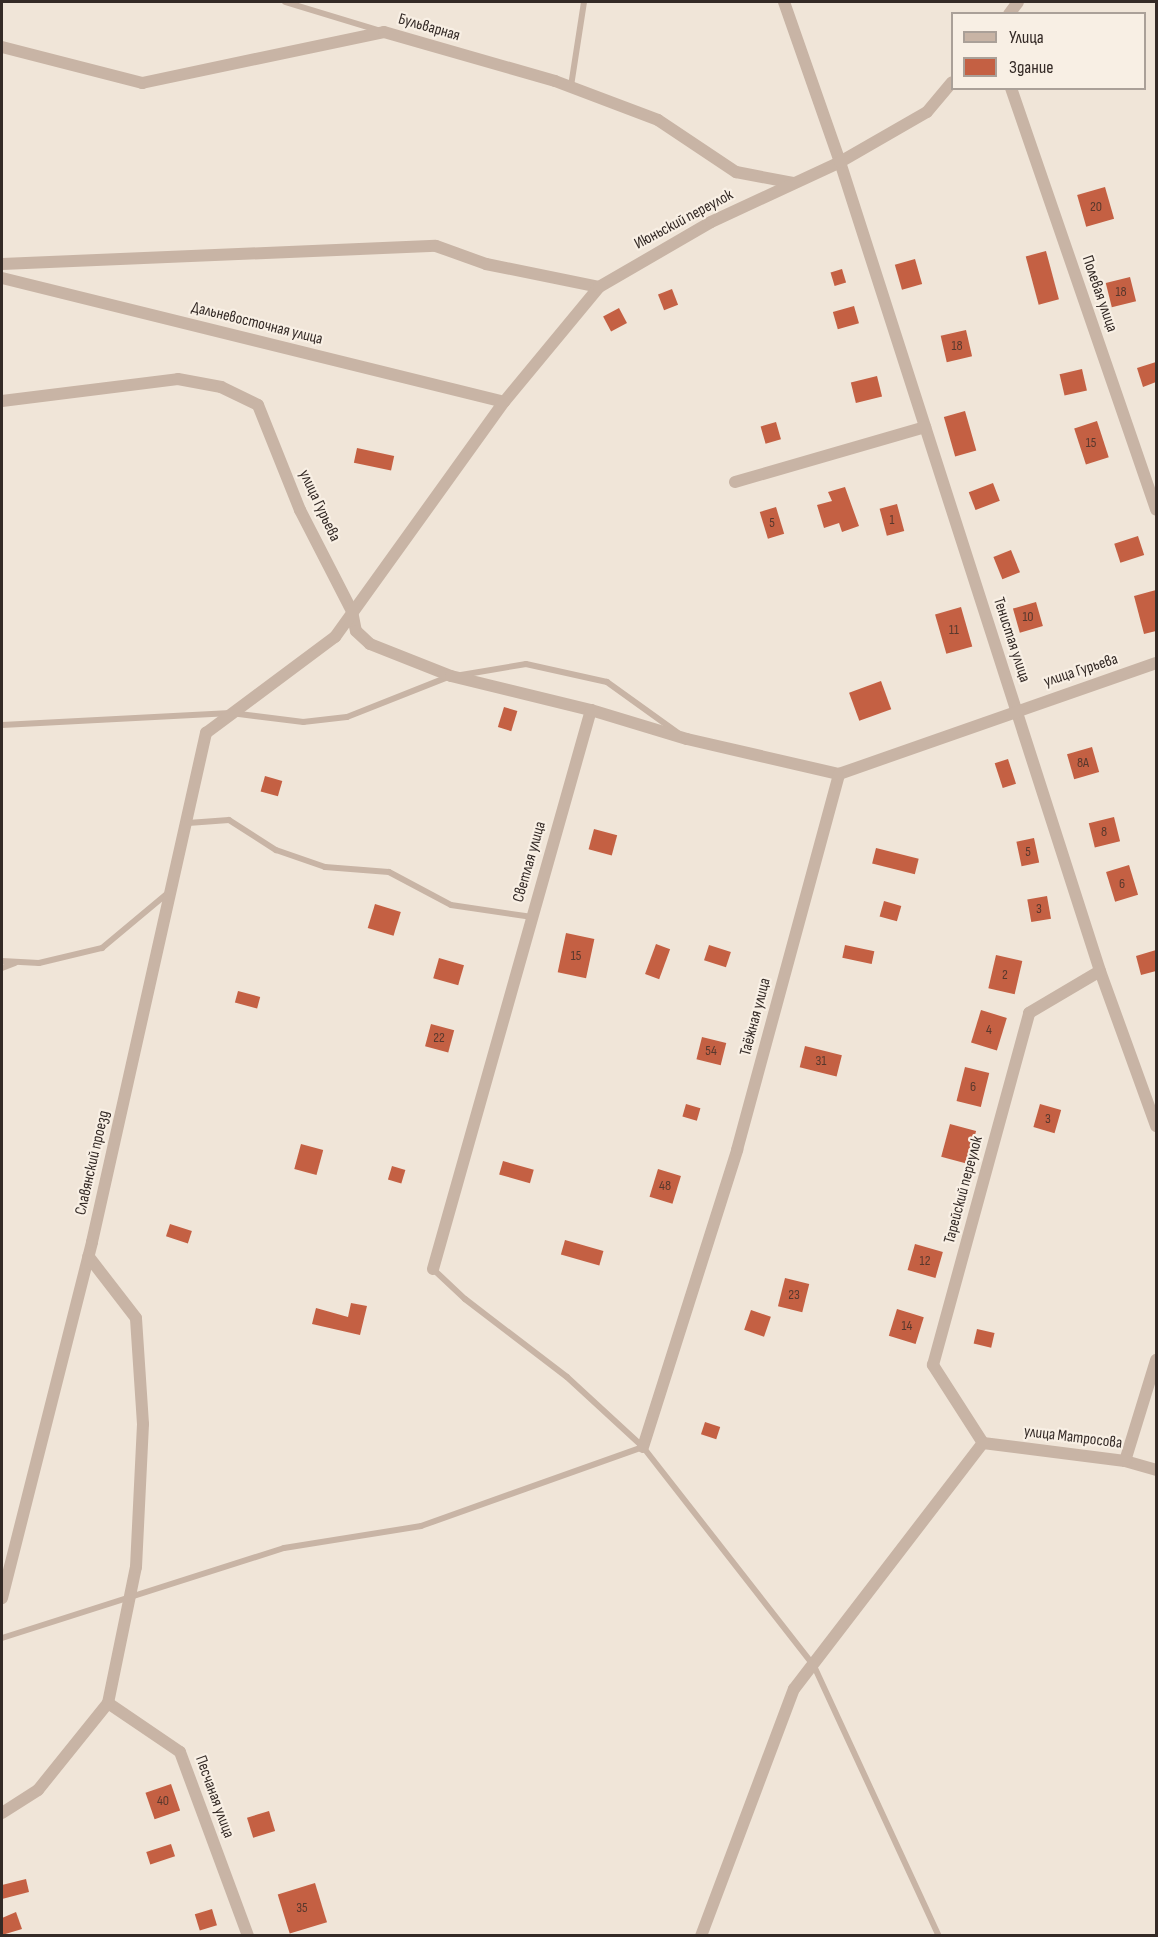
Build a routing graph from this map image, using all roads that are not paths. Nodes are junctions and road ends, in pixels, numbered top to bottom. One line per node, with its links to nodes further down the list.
1 (285, 2): 4 (lane)
2 (584, 2): 7 (lane)
3 (784, 2): 9 (street, Тенистая улица)
4 (384, 32): 5 (street, Бульварная); 7 (street, Бульварная)
5 (2, 47)
6 (951, 83): 9 (street, Июньский переулок)
7 (571, 87): 10 (street, Бульварная)
8 (1012, 90): 18 (street, Полевая улица)
9 (840, 162): 10 (street, Июньский переулок); 16 (street, Тенистая улица)
10 (793, 183): 13 (street, Июньский переулок)
11 (2, 264): 13 (street)
12 (2, 278): 15 (street, Дальневосточная улица)
13 (599, 286): 15 (street, Июньский переулок)
14 (2, 401): 19 (street, улица Гурьева)
15 (504, 402): 19 (street, Июньский переулок)
16 (925, 428): 17 (street); 23 (street, Тенистая улица)
17 (735, 482)
18 (1156, 510)
19 (352, 611): 21 (street, улица Гурьева); 24 (street, Июньский переулок)
20 (1156, 663): 23 (street, улица Гурьева)
21 (452, 676): 22 (street, улица Гурьева); 24 (lane); 27 (lane)
22 (591, 710): 27 (street); 31 (street, Светлая улица)
23 (1017, 710): 28 (street); 35 (street, Тенистая улица)
24 (231, 713): 25 (lane); 26 (street, Июньский переулок)
25 (2, 725)
26 (206, 733): 29 (street, Славянский проезд)
27 (687, 739): 28 (street)
28 (839, 774): 41 (street, Таёжная улица)
29 (188, 823): 30 (street, Славянский проезд); 31 (lane)
30 (171, 890): 33 (lane); 37 (street, Славянский проезд)
31 (532, 917): 38 (street, Светлая улица)
32 (2, 961): 33 (lane)
33 (19, 962): 34 (lane)
34 (2, 968)
35 (1100, 971): 36 (street, Тенистая улица); 40 (street, Тарейский переулок)
36 (1156, 1126)
37 (88, 1256): 44 (street); 45 (street, Славянский проезд)
38 (433, 1269): 41 (lane)
39 (1156, 1360): 42 (street)
40 (983, 1443): 42 (street, улица Матросова); 47 (street)
41 (643, 1447): 44 (lane); 47 (lane)
42 (1125, 1461): 43 (street, улица Матросова)
43 (1156, 1470)
44 (130, 1597): 46 (lane); 48 (street)
45 (2, 1598)
46 (2, 1638)
47 (814, 1666): 51 (street); 52 (lane)
48 (108, 1704): 49 (street); 50 (street, Песчаная улица)
49 (2, 1813)
50 (248, 1935)
51 (701, 1935)
52 (939, 1935)

